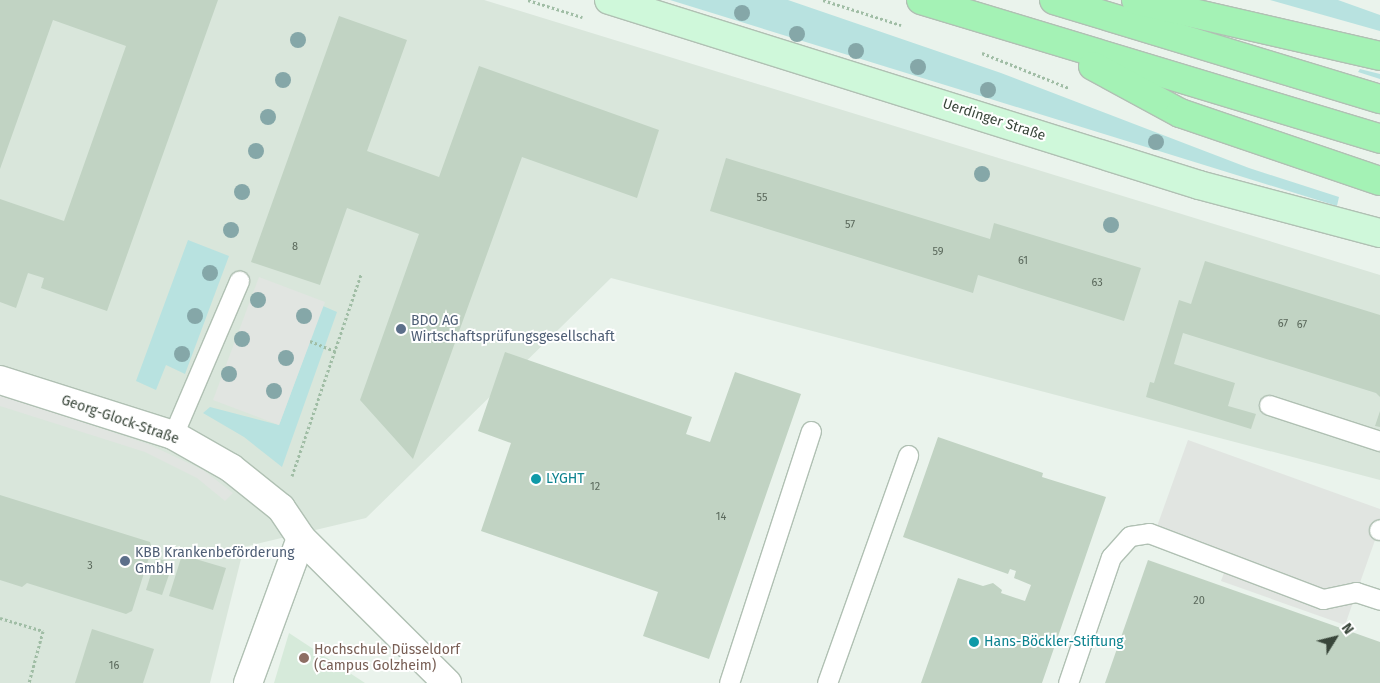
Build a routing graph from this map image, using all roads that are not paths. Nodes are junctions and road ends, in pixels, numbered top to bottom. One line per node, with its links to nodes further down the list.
1 (609, 0): 10 (street, Uerdinger Straße)
2 (921, 0): 5 (main road)
3 (1054, 0): 7 (main road)
4 (1136, 0): 6 (main road)
5 (1042, 37): 8 (main road); 9 (main road)
6 (1380, 56)
7 (1380, 99)
8 (1380, 139)
9 (1380, 181)
10 (1380, 233)
11 (239, 281): 15 (lane)
12 (0, 380): 15 (street, Georg-Glock-Straße)
13 (1270, 405): 16 (lane)
14 (811, 431): 22 (lane)
15 (173, 435): 18 (street, Georg-Glock-Straße)
16 (1380, 441)
17 (908, 455): 23 (lane)
18 (301, 538): 20 (street); 21 (street, Georg-Glock-Straße)
19 (1380, 600): 24 (lane)
20 (248, 683)
21 (447, 683)
22 (729, 683)
23 (827, 683)
24 (1068, 683)

